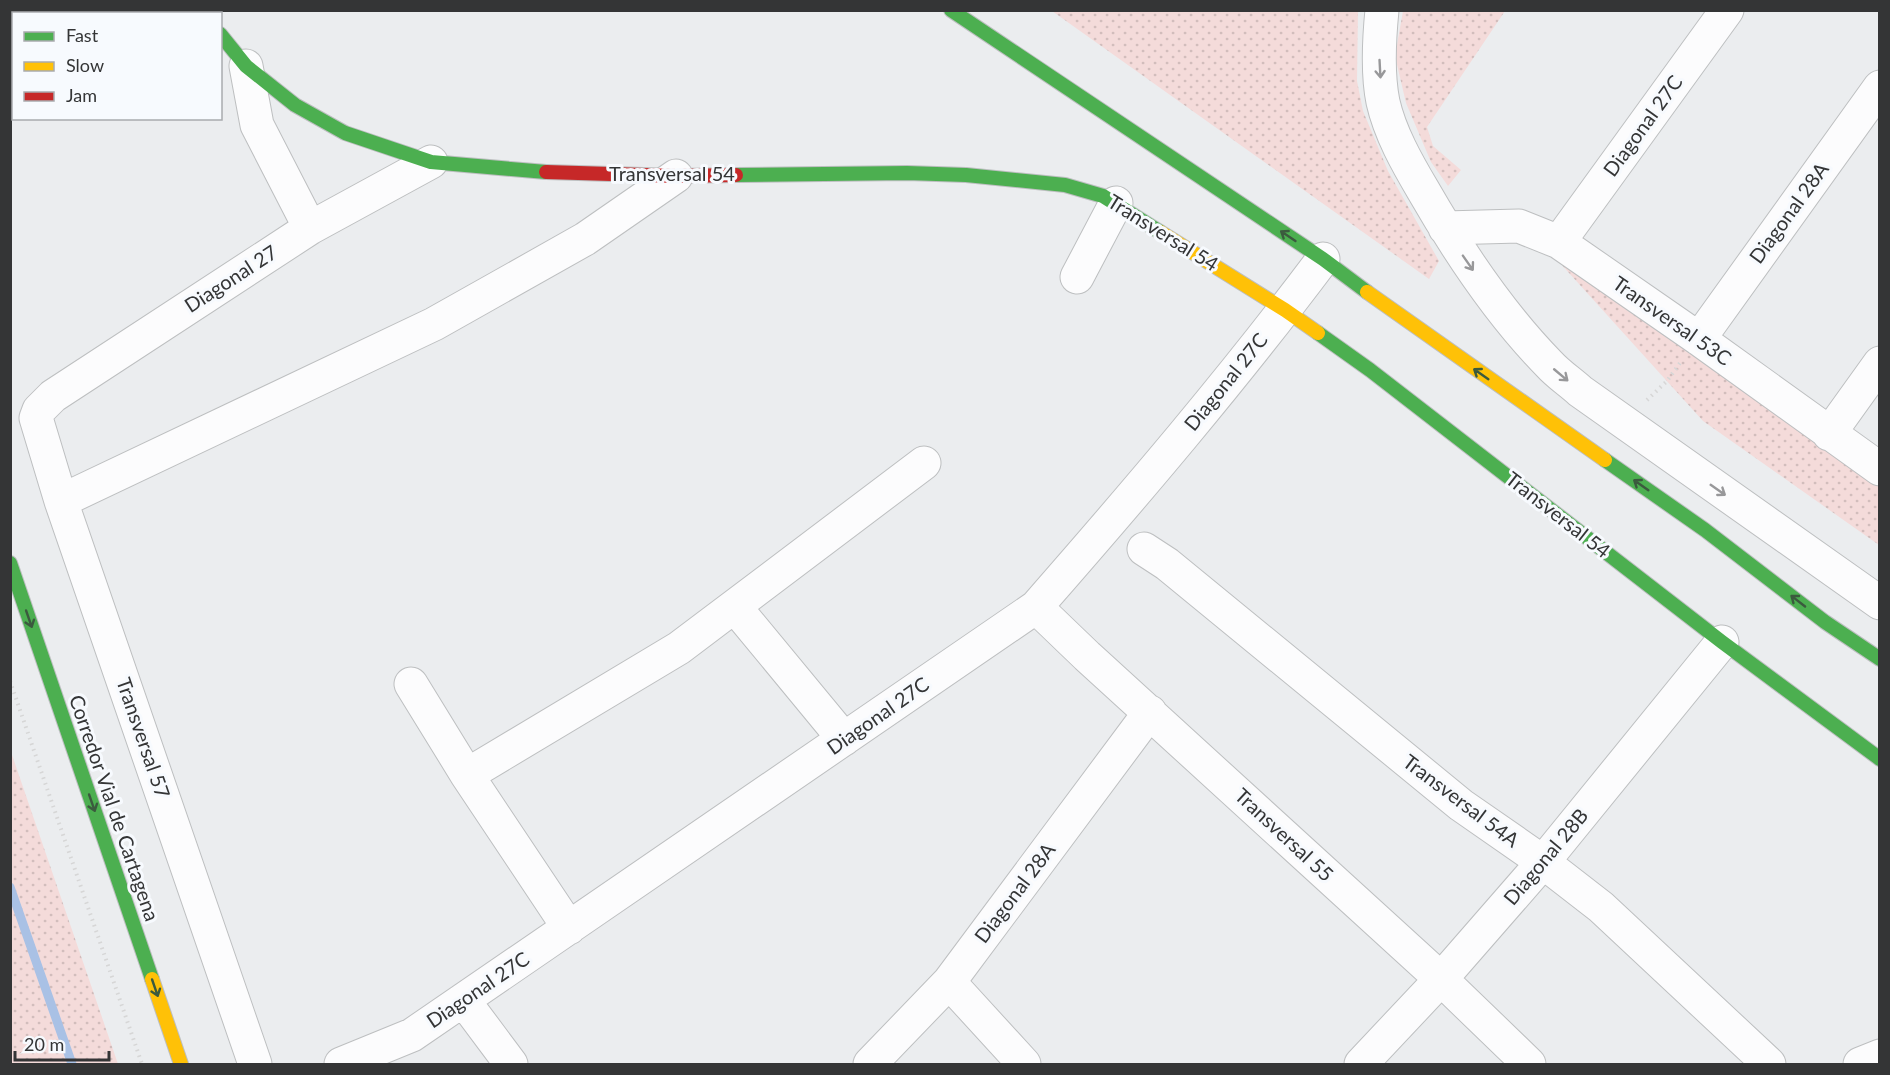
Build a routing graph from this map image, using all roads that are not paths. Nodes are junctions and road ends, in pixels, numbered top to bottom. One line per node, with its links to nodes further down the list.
1 (951, 10): 13 (street, one-way to 1)
2 (1382, 10): 11 (street, one-way to 11)
3 (1727, 10): 12 (street, Diagonal 27C)
4 (222, 36): 5 (street, Transversal 54)
5 (246, 66): 7 (street, Transversal 54); 10 (street)
6 (1880, 87): 16 (street, Diagonal 28A)
7 (431, 162): 8 (street, Transversal 54); 10 (street, Diagonal 27)
8 (675, 176): 9 (street, Transversal 54); 22 (street)
9 (1116, 203): 14 (street); 15 (street, Transversal 54)
10 (310, 228): 18 (street, Diagonal 27)
11 (1444, 228): 12 (street, Transversal 53C); 25 (street, one-way to 25)
12 (1559, 242): 16 (street, Transversal 53C)
13 (1323, 259): 15 (street, Diagonal 27C); 28 (street, one-way to 13)
14 (1077, 277)
15 (1285, 310): 27 (street, Diagonal 27C); 29 (street, Transversal 54)
16 (1699, 339): 19 (street, Transversal 53C)
17 (1880, 363): 19 (street)
18 (39, 410): 22 (street, Transversal 57)
19 (1829, 434): 21 (street, Transversal 53C)
20 (924, 463): 26 (street)
21 (1880, 469)
22 (61, 501): 44 (street, Transversal 57)
23 (1144, 549): 37 (street, Transversal 54A)
24 (10, 563): 43 (street, Corredor Vial de Cartagena, one-way to 43)
25 (1880, 603)
26 (735, 607): 34 (street); 36 (street)
27 (1043, 614): 33 (street, Transversal 55); 34 (street, Diagonal 27C)
28 (1825, 622): 30 (street); 31 (street)
29 (1722, 642): 35 (street, Transversal 54); 37 (street, Diagonal 28B)
30 (1880, 659)
31 (1880, 672)
32 (411, 684): 36 (street)
33 (1150, 712): 39 (street, Transversal 55); 40 (street, Diagonal 28A)
34 (844, 739): 38 (street, Diagonal 27C)
35 (1880, 759)
36 (467, 775): 38 (street)
37 (1543, 862): 39 (street, Diagonal 28B); 51 (street, Transversal 54A)
38 (569, 928): 41 (street, Diagonal 27C)
39 (1441, 979): 49 (street, Diagonal 28B); 50 (street, Transversal 55)
40 (949, 982): 47 (street, Diagonal 28A); 48 (street)
41 (464, 1000): 45 (street, Diagonal 27C); 46 (street)
42 (1880, 1056): 52 (street)
43 (181, 1065)
44 (255, 1065)
45 (341, 1065)
46 (511, 1065)
47 (870, 1065)
48 (1024, 1065)
49 (1361, 1065)
50 (1529, 1065)
51 (1769, 1065)
52 (1860, 1065)

